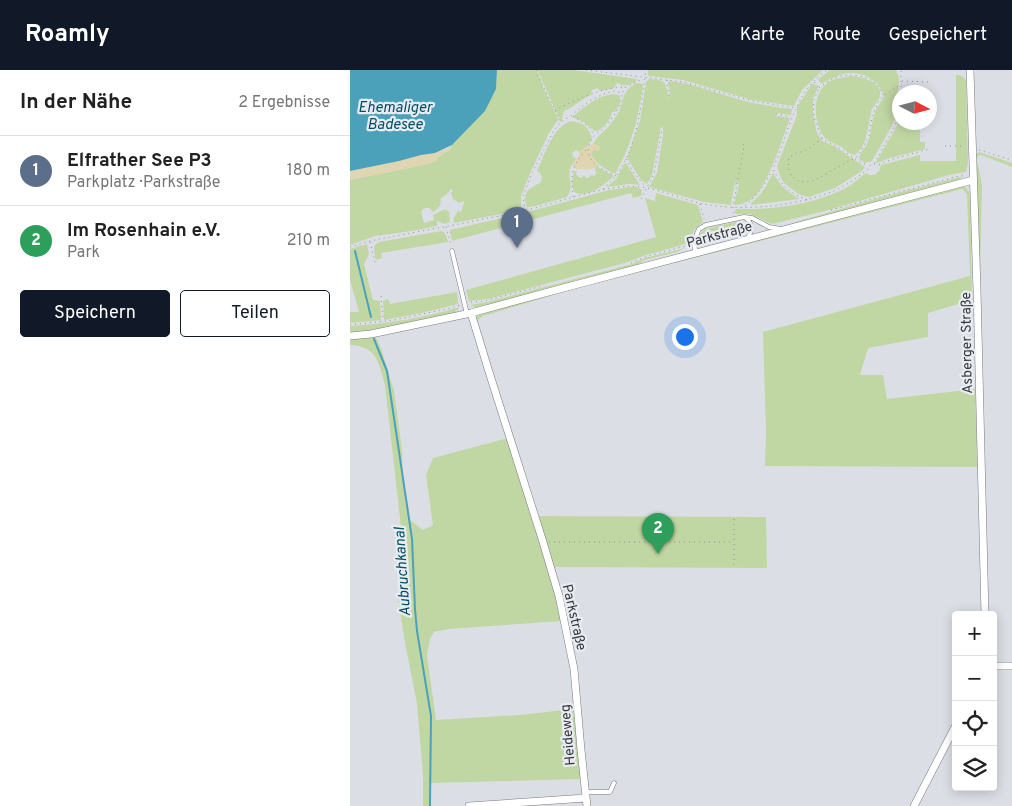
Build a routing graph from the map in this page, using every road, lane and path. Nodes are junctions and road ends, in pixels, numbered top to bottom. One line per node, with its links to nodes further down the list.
1 (537, 70): 23 (path)
2 (586, 70): 9 (path)
3 (646, 70): 10 (path)
4 (827, 70): 13 (path)
5 (898, 70): 8 (path)
6 (901, 70): 8 (path)
7 (970, 70): 35 (street, Asberger Straße)
8 (902, 74): 16 (path)
9 (640, 77): 10 (path); 12 (path)
10 (645, 77): 11 (path); 15 (path)
11 (667, 79): 20 (path); 22 (path)
12 (639, 81): 15 (path); 17 (path)
13 (813, 81): 18 (path); 22 (path)
14 (930, 82): 16 (path)
15 (644, 83): 37 (path)
16 (902, 83): 21 (path)
17 (626, 87): 19 (path); 23 (path)
18 (819, 88): 21 (path); 31 (path)
19 (622, 93): 25 (path); 30 (path)
20 (669, 96)
21 (883, 96): 38 (path)
22 (795, 108): 26 (path)
23 (555, 110): 27 (path)
24 (776, 114): 26 (path)
25 (572, 115): 27 (path); 30 (path)
26 (792, 117): 42 (path)
27 (561, 122): 54 (path)
28 (663, 129): 45 (path)
29 (893, 130): 40 (path)
30 (594, 135): 34 (path)
31 (822, 138): 38 (path); 38 (path)
32 (742, 141): 51 (path)
33 (945, 146): 35 (path)
34 (588, 147): 43 (path); 47 (path)
35 (972, 148): 39 (path); 44 (street, Asberger Straße)
36 (929, 149): 40 (path)
37 (625, 158): 43 (path); 45 (path)
38 (853, 158): 41 (path)
39 (1012, 160)
40 (874, 164): 41 (path)
41 (869, 166): 49 (path)
42 (773, 169): 49 (path); 52 (path)
43 (616, 176): 46 (path)
44 (973, 177): 53 (path); 60 (street, Parkstraße); 81 (street, Asberger Straße)
45 (647, 188): 46 (path); 48 (path); 50 (path)
46 (603, 189): 47 (path)
47 (573, 198): 54 (path)
48 (641, 199)
49 (808, 200): 52 (path)
50 (700, 203): 51 (path); 57 (path)
51 (733, 207): 52 (path); 56 (path)
52 (744, 207)
53 (831, 210)
54 (524, 211): 58 (path); 59 (path)
55 (744, 217): 56 (lane); 60 (lane); 62 (lane)
56 (736, 219): 57 (lane)
57 (706, 225): 64 (lane)
58 (446, 226): 63 (path); 66 (path)
59 (532, 229)
60 (783, 230): 62 (street, Parkstraße)
61 (724, 238): 64 (path)
62 (748, 239): 67 (street, Parkstraße)
63 (370, 241): 65 (path); 69 (path)
64 (694, 244): 67 (lane); 68 (path)
65 (350, 247)
66 (452, 251): 72 (lane)
67 (696, 252): 73 (street, Parkstraße)
68 (629, 263)
69 (376, 266)
70 (542, 286): 72 (path)
71 (381, 296): 74 (path)
72 (465, 304): 73 (lane); 74 (path)
73 (469, 313): 76 (street, Parkstraße); 78 (street, Parkstraße)
74 (383, 321): 75 (path)
75 (350, 325)
76 (350, 336)
77 (734, 519): 79 (path)
78 (543, 542): 79 (path); 84 (street, Parkstraße)
79 (733, 542): 80 (path)
80 (734, 564)
81 (985, 611)
82 (997, 666): 83 (street)
83 (1012, 666)
84 (574, 669): 87 (street, Heideweg)
85 (952, 733): 89 (street)
86 (614, 783): 87 (lane)
87 (586, 799): 88 (street)
88 (469, 806)
89 (914, 806)

